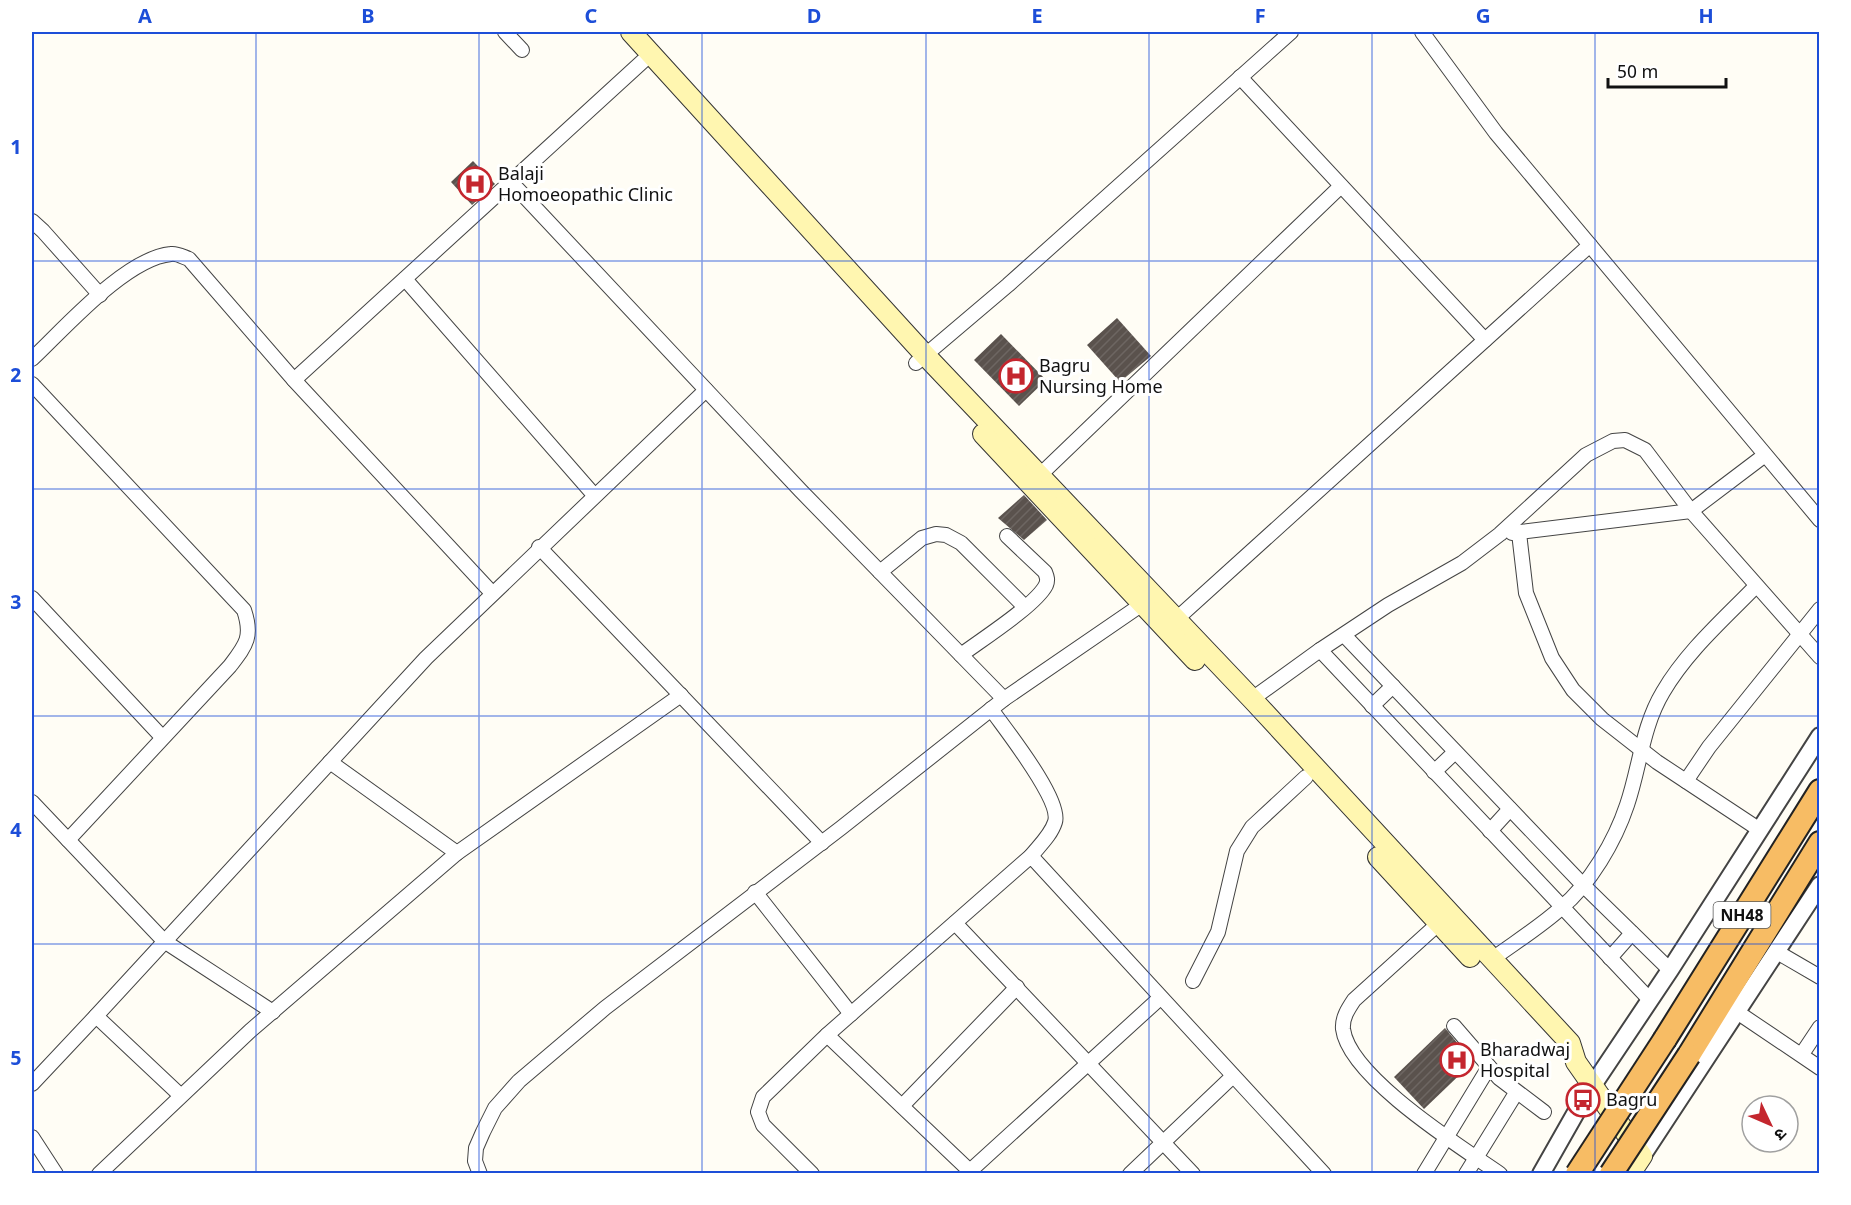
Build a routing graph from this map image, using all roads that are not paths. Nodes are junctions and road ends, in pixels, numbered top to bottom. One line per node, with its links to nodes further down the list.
1 (505, 32): 6 (street)
2 (616, 32): 7 (main road)
3 (631, 32): 17 (main road)
4 (1291, 32): 8 (street)
5 (1422, 32): 12 (street)
6 (522, 50)
7 (643, 61): 9 (street); 17 (main road)
8 (1240, 77): 10 (street); 17 (street)
9 (511, 182): 13 (street); 20 (street)
10 (1341, 186): 15 (street); 22 (street)
11 (32, 221): 14 (street)
12 (1590, 245): 15 (street); 21 (street)
13 (405, 279): 18 (street); 23 (street)
14 (100, 295): 16 (street); 18 (street)
15 (1485, 340): 37 (street)
16 (32, 359)
17 (921, 359): 22 (main road); 34 (main road)
18 (294, 380): 32 (street)
19 (32, 384): 50 (street)
20 (706, 390): 23 (street); 30 (street)
21 (1765, 455): 24 (street); 25 (street)
22 (1040, 475): 37 (main road)
23 (594, 495): 29 (street)
24 (1691, 511): 26 (street); 27 (street); 31 (street)
25 (1820, 520)
26 (1519, 533): 27 (street); 51 (street)
27 (1500, 534): 38 (street)
28 (1007, 536): 35 (street)
29 (539, 547): 32 (street); 44 (street)
30 (880, 572): 35 (street); 41 (street)
31 (1756, 586): 39 (street); 51 (street)
32 (492, 593): 53 (street)
33 (32, 598): 50 (street)
34 (1141, 604): 37 (main road); 45 (street)
35 (1025, 607): 41 (street)
36 (1820, 609): 39 (street)
37 (1170, 625): 46 (main road); 55 (main road)
38 (1344, 635): 40 (street); 43 (street)
39 (1800, 635): 42 (street); 56 (street)
40 (1320, 650): 46 (street); 47 (street)
41 (961, 655): 45 (street)
42 (1820, 657)
43 (1393, 686): 47 (street); 52 (street)
44 (681, 695): 63 (street); 65 (street)
45 (1004, 699): 48 (street)
46 (1252, 699): 77 (main road)
47 (1372, 706): 54 (street)
48 (992, 709): 63 (street); 66 (street)
49 (1820, 735): 60 (street)
50 (162, 736): 62 (street)
51 (1640, 748): 56 (street); 67 (street)
52 (1455, 752): 54 (street); 59 (street)
53 (330, 762): 65 (street); 74 (street)
54 (1434, 772): 61 (street)
55 (1306, 777): 72 (main road); 80 (street)
56 (1686, 781): 60 (street)
57 (1820, 791): 120 (highway, NH48, bridge)
58 (32, 802): 62 (street)
59 (1510, 809): 61 (street); 67 (street)
60 (1760, 830): 78 (street)
61 (1490, 831): 70 (street)
62 (68, 840): 74 (street)
63 (822, 843): 69 (street)
64 (1820, 843): 121 (highway, NH48, bridge)
65 (457, 853): 84 (street)
66 (1031, 856): 71 (street); 82 (street)
67 (1583, 885): 70 (street); 73 (street)
68 (1820, 885): 75 (street)
69 (755, 892): 86 (street); 111 (street)
70 (1562, 908): 76 (street); 77 (street)
71 (955, 923): 81 (street); 86 (street)
72 (1438, 924): 92 (main road); 104 (street)
73 (1632, 933): 76 (street); 78 (street)
74 (164, 941): 84 (street); 87 (street)
75 (1777, 952): 79 (street); 85 (street)
76 (1610, 958): 83 (street)
77 (1491, 960): 92 (main road)
78 (1670, 970): 83 (street)
79 (1820, 977)
80 (1193, 981)
81 (1017, 987): 93 (street); 101 (street)
82 (1160, 998): 93 (street); 96 (street)
83 (1650, 1000): 97 (street)
84 (273, 1012): 100 (street)
85 (1737, 1012): 91 (street); 106 (street)
86 (851, 1014): 90 (street)
87 (96, 1016): 98 (street); 100 (street)
88 (1454, 1026): 94 (street)
89 (1820, 1027): 91 (street)
90 (827, 1035): 101 (street); 112 (street)
91 (1802, 1054): 95 (street)
92 (1576, 1062): 97 (main road)
93 (1089, 1064): 105 (street); 108 (street)
94 (1489, 1067): 99 (street); 104 (street)
95 (1820, 1068)
96 (1233, 1076): 105 (street); 115 (street)
97 (1594, 1083): 106 (main road); 119 (street)
98 (32, 1084)
99 (1516, 1093): 102 (street); 107 (street)
100 (180, 1095): 110 (street)
101 (902, 1106): 108 (street)
102 (1544, 1112)
103 (32, 1137): 109 (street)
104 (1446, 1137): 107 (street); 116 (street)
105 (1163, 1142): 113 (street); 114 (street)
106 (1642, 1156): 122 (main road)
107 (1477, 1158): 117 (street); 118 (street)
108 (971, 1172)
109 (56, 1173)
110 (99, 1173)
111 (480, 1173)
112 (812, 1173)
113 (1130, 1173)
114 (1193, 1173)
115 (1324, 1173)
116 (1424, 1173)
117 (1467, 1173)
118 (1500, 1173)
119 (1541, 1173)
120 (1577, 1173)
121 (1611, 1173)
122 (1630, 1173)

